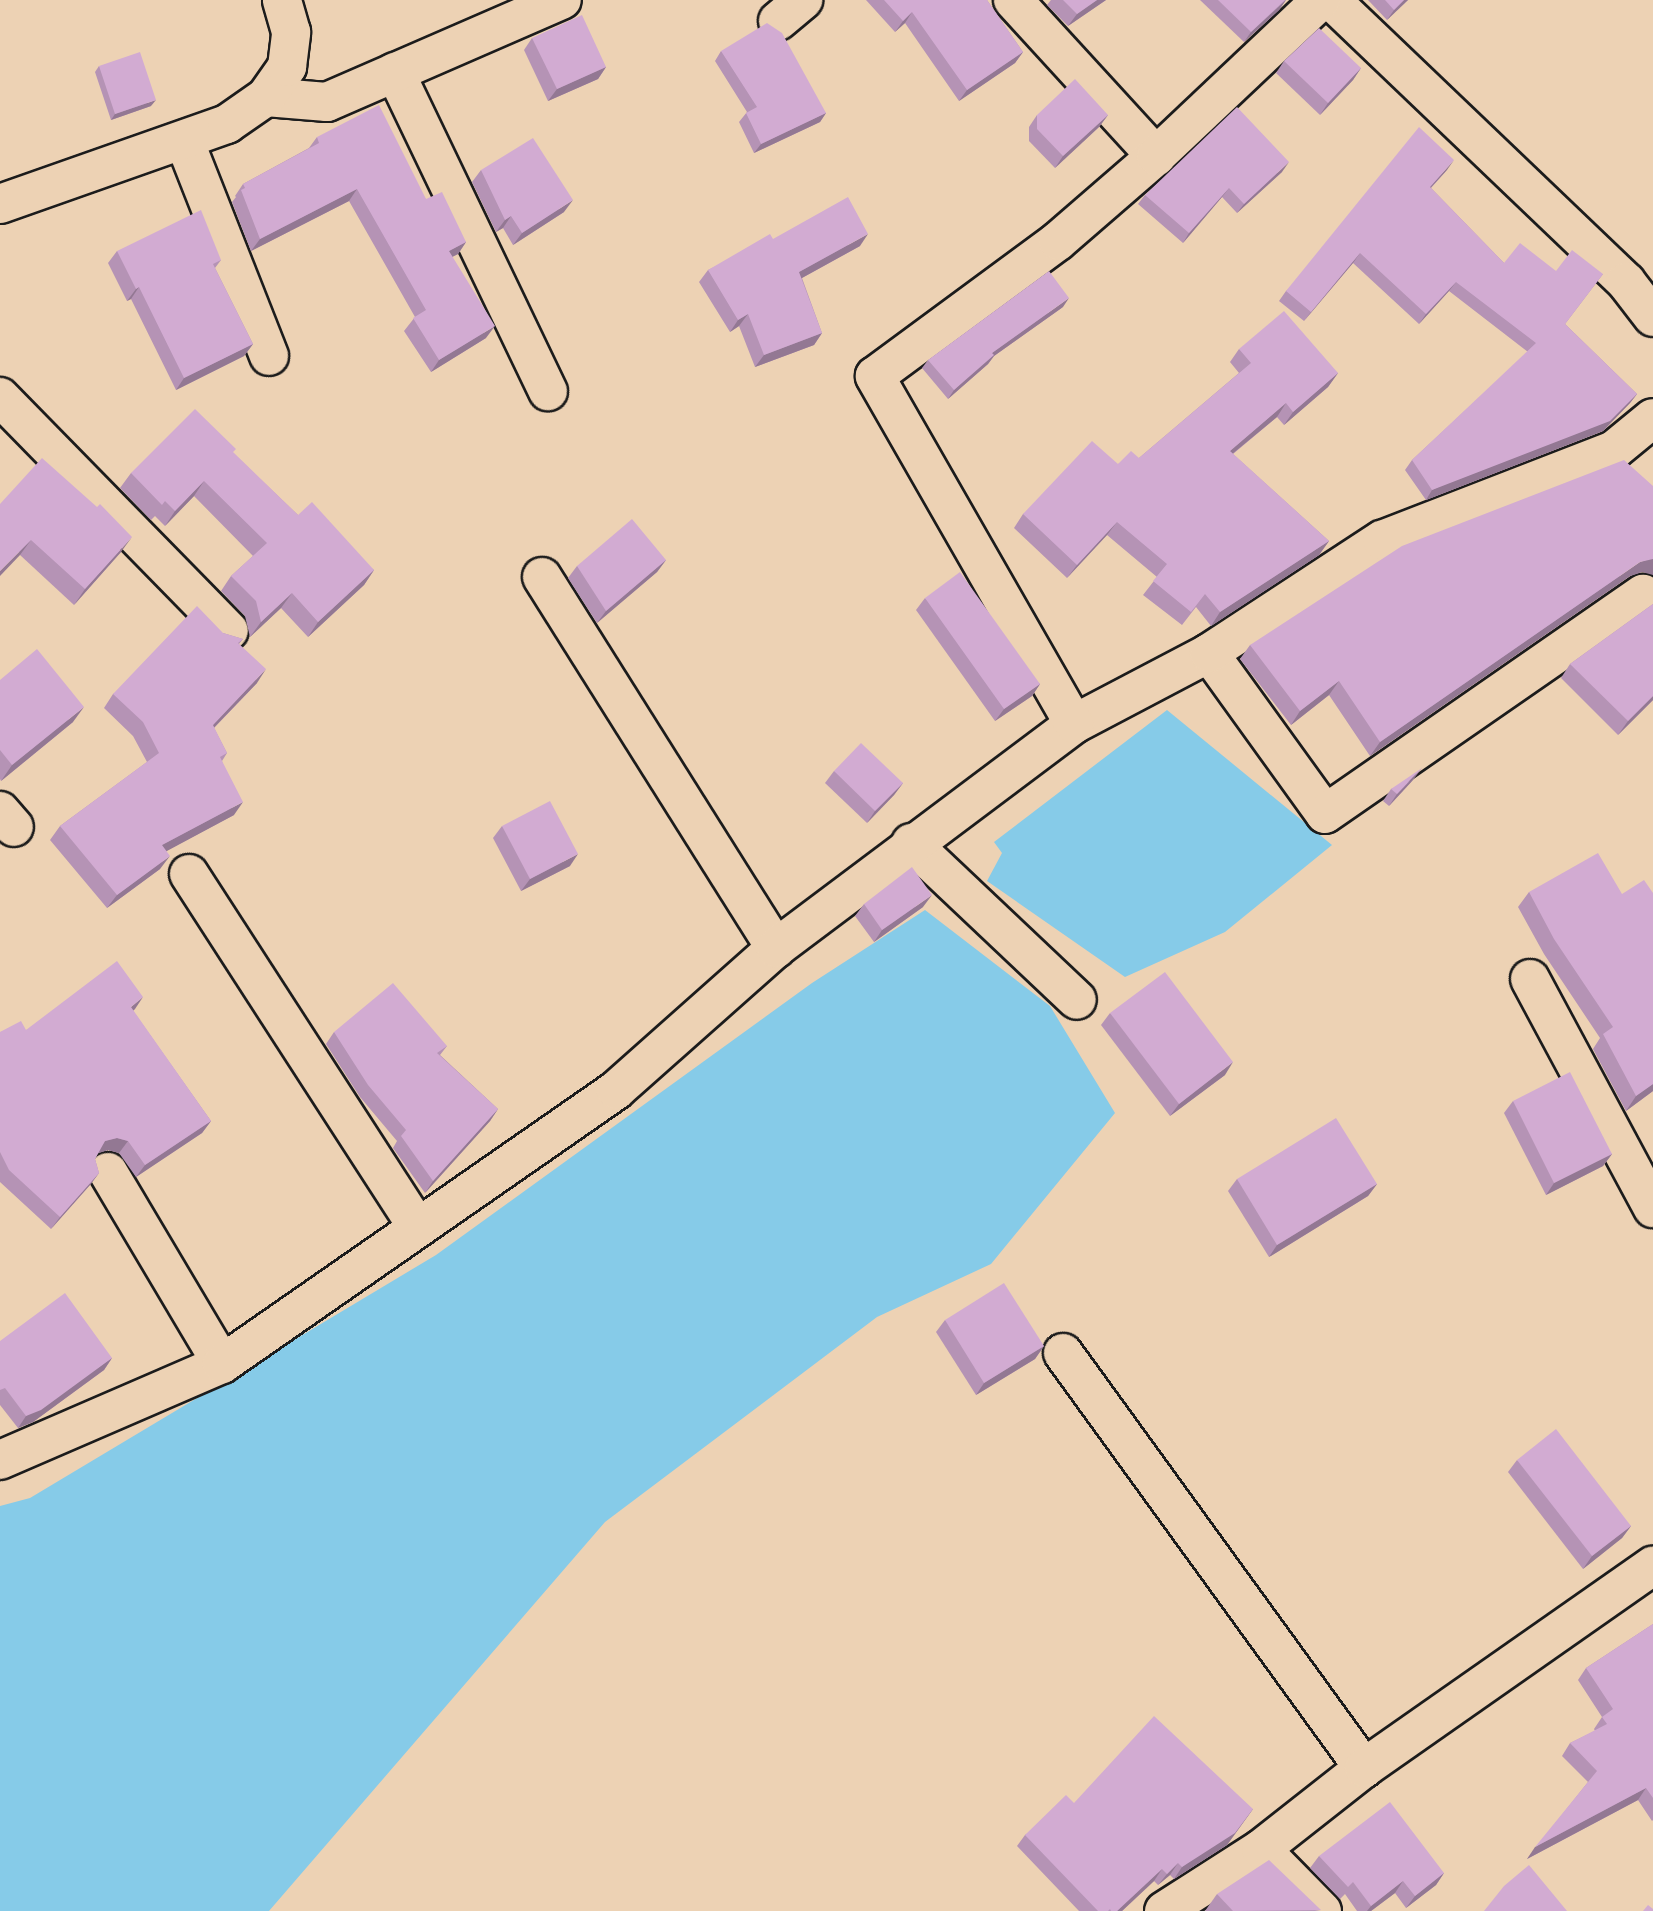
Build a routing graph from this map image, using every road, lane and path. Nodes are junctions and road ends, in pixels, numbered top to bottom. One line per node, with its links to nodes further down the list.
1 (282, 0): 7 (street)
2 (562, 0): 6 (street)
3 (1013, 0): 9 (street)
4 (1321, 0): 9 (street)
5 (1331, 0): 11 (street)
6 (395, 72): 7 (street); 13 (street)
7 (266, 97): 8 (street)
8 (184, 140): 10 (street); 12 (street)
9 (1156, 156): 20 (street)
10 (0, 204)
11 (1653, 317)
12 (269, 356)
13 (548, 391)
14 (0, 397): 18 (street)
15 (1653, 418): 19 (street)
16 (542, 577): 23 (street)
17 (1643, 594): 19 (street)
18 (229, 631)
19 (1209, 653): 20 (street)
20 (1074, 724): 21 (street)
21 (911, 843): 23 (street); 25 (street)
22 (189, 874): 28 (street)
23 (776, 948): 28 (street)
24 (1530, 979): 27 (street)
25 (1077, 1000)
26 (108, 1172): 30 (street)
27 (1653, 1208)
28 (417, 1226): 30 (street)
29 (1063, 1353): 33 (street)
30 (222, 1364): 31 (street)
31 (0, 1460)
32 (1653, 1566): 33 (street)
33 (1364, 1768): 34 (street)
34 (1261, 1849): 35 (street); 36 (street)
35 (1164, 1911)
36 (1322, 1911)

